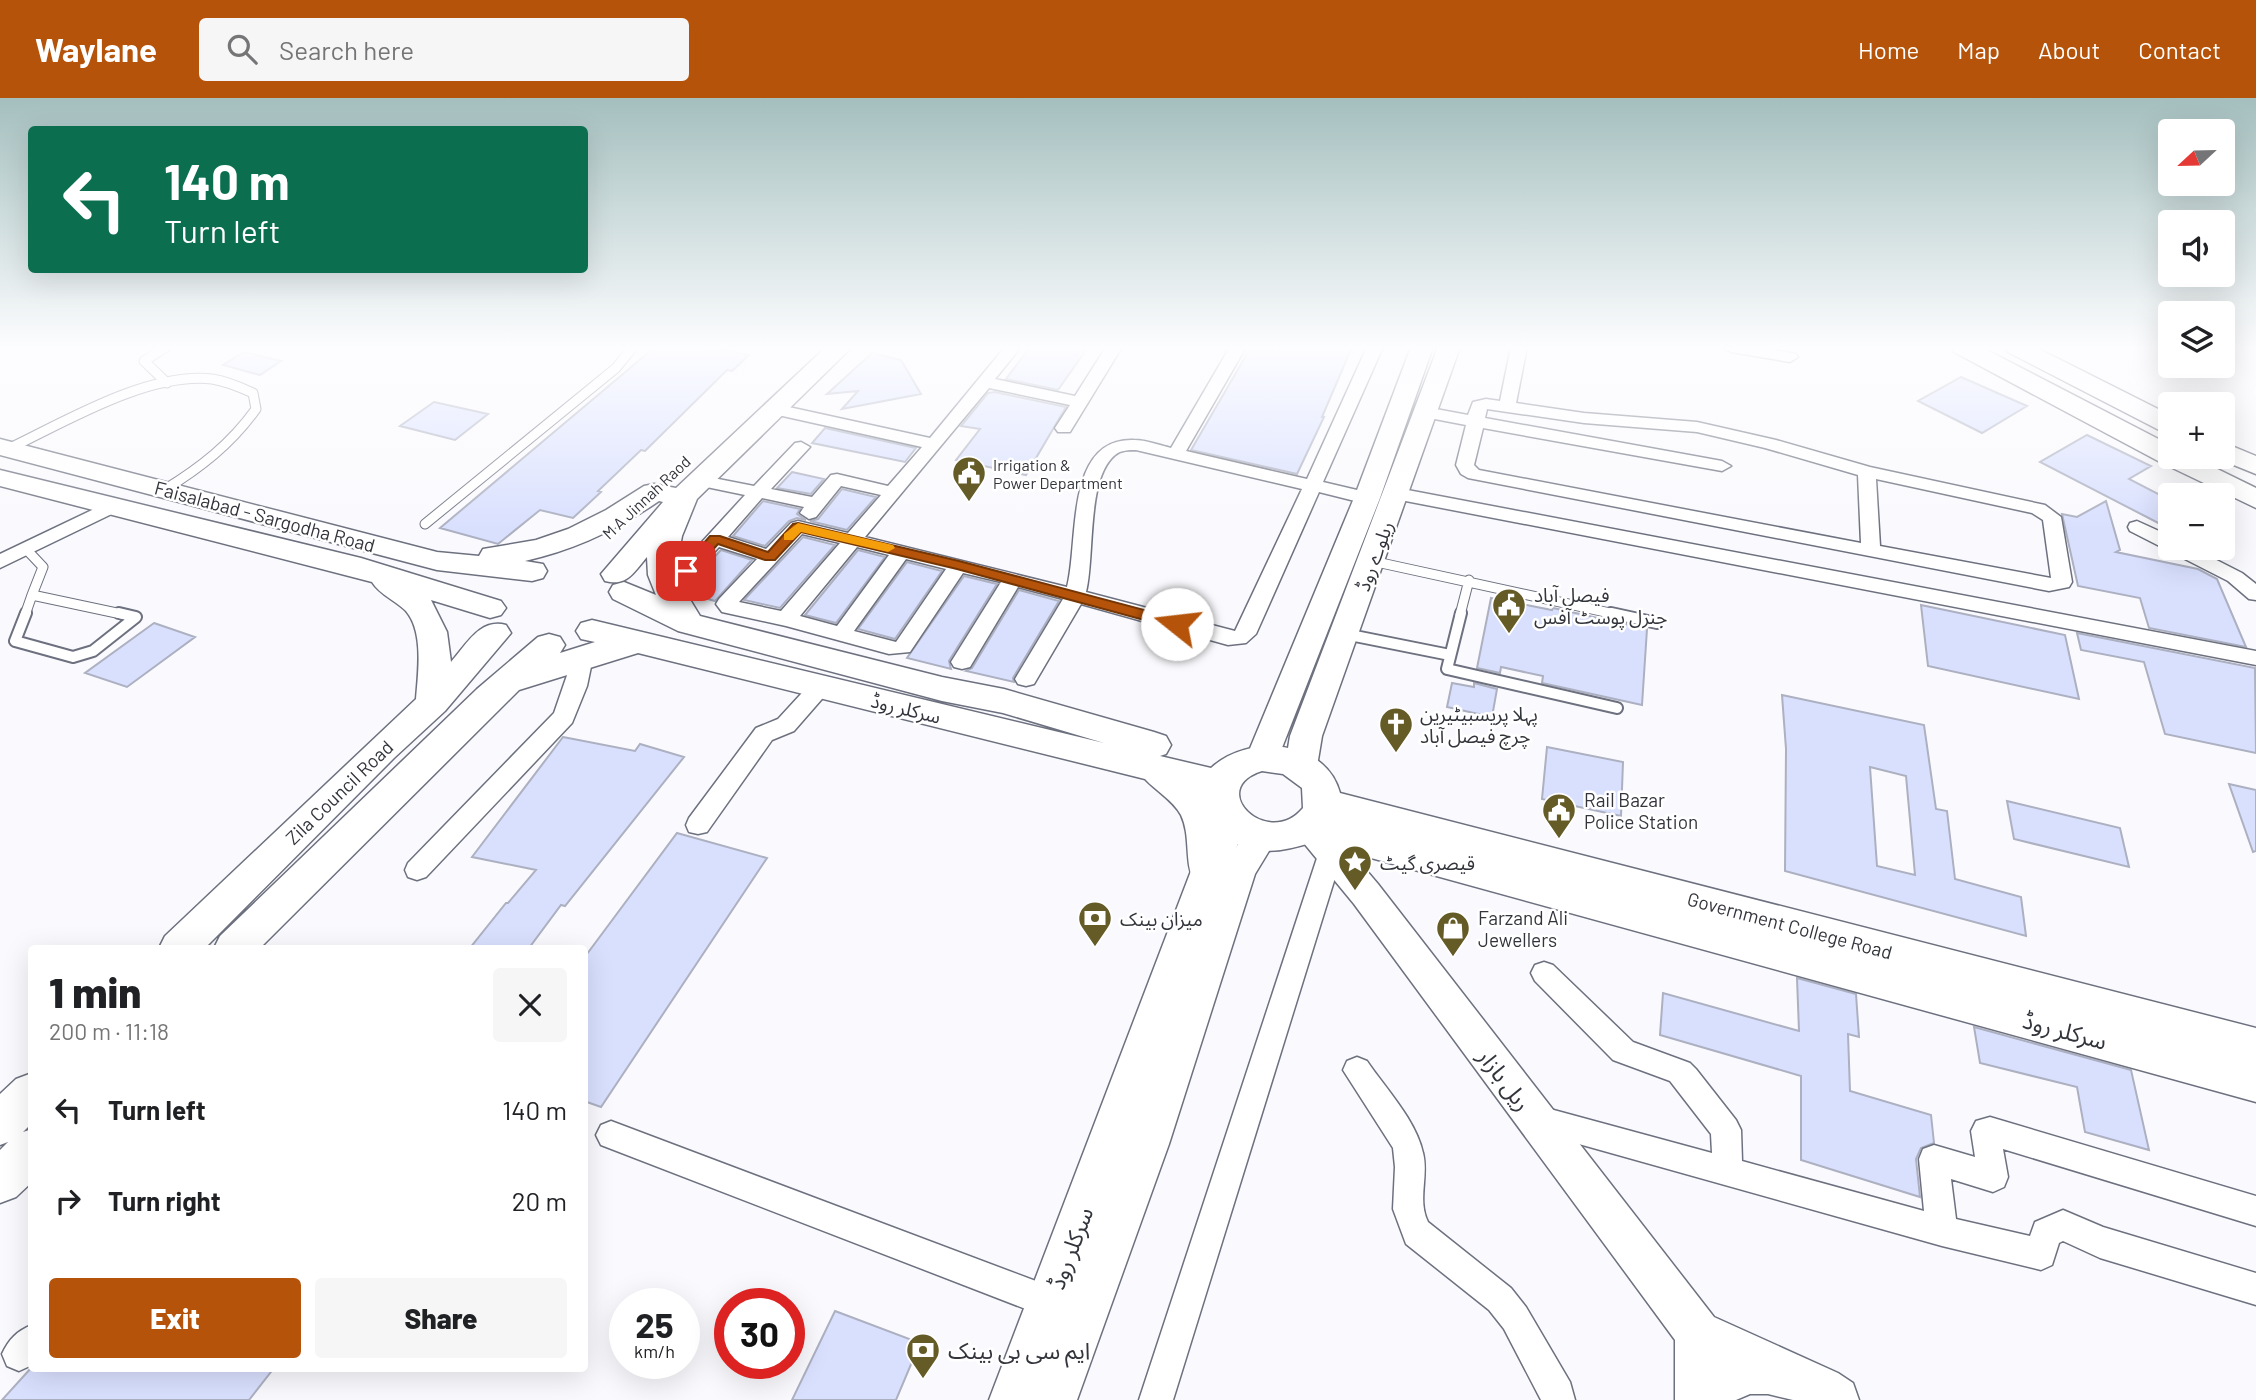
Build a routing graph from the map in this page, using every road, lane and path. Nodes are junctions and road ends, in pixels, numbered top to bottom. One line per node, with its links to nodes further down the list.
1 (99, 408): 23 (lane)
2 (256, 408): 36 (lane)
3 (567, 408): 45 (lane)
4 (742, 408): 37 (main road, M A Jinnah Raod)
5 (964, 408): 21 (street)
6 (1076, 408): 20 (street)
7 (1203, 408): 26 (street)
8 (1348, 408): 34 (street)
9 (1400, 408): 41 (main road, ریلوے روڈ)
10 (1427, 408): 16 (main road, ریلوے روڈ)
11 (1479, 408): 19 (street)
12 (1512, 408): 18 (street)
13 (2079, 408): 25 (main road)
14 (2136, 408): 17 (main road)
15 (775, 409): 21 (street); 35 (main road, M A Jinnah Raod)
16 (1425, 412): 19 (street); 40 (main road, ریلوے روڈ)
17 (2158, 419)
18 (1631, 420): 24 (street); 32 (street)
19 (1476, 421): 24 (street); 53 (street)
20 (1064, 428)
21 (934, 444): 39 (street)
22 (801, 447): 38 (street)
23 (4, 448): 36 (main road, Faisalabad - Sargodha Road)
24 (1629, 449): 28 (street); 31 (street)
25 (2158, 449)
26 (1176, 454): 34 (street); 69 (street)
27 (2235, 456): 29 (main road)
28 (1723, 466)
29 (2256, 466)
30 (2197, 469): 42 (main road)
31 (1627, 471)
32 (1867, 472): 53 (street); 53 (street)
33 (0, 478): 44 (main road, Faisalabad - Sargodha Road)
34 (1314, 485): 41 (street); 69 (street)
35 (691, 489): 37 (main road); 38 (street); 66 (main road, M A Jinnah Raod); 72 (main road)
36 (164, 490): 56 (main road, Faisalabad - Sargodha Road)
37 (654, 492): 57 (main road); 58 (main road, M A Jinnah Raod)
38 (758, 492): 43 (street); 49 (street)
39 (893, 493): 43 (street); 50 (street)
40 (1397, 494): 59 (main road, ریلوے روڈ); 78 (street)
41 (1367, 498): 86 (main road, ریلوے روڈ)
42 (2256, 499)
43 (817, 504): 46 (street)
44 (113, 506): 51 (street); 56 (main road, Faisalabad - Sargodha Road)
45 (425, 524)
46 (798, 527): 50 (street); 54 (street)
47 (2137, 527): 48 (street)
48 (2158, 538)
49 (715, 539): 54 (street); 63 (street)
50 (854, 540): 52 (street); 70 (street)
51 (26, 549): 60 (street); 68 (lane)
52 (902, 551): 61 (street); 74 (street)
53 (1871, 551)
54 (770, 557): 70 (street)
55 (2202, 560): 67 (street)
56 (366, 561): 57 (main road, Faisalabad - Sargodha Road); 71 (main road, Faisalabad - Sargodha Road); 82 (main road)
57 (437, 561): 62 (main road, Faisalabad - Sargodha Road)
58 (578, 561): 62 (main road); 66 (main road)
59 (1372, 561): 65 (lane); 75 (main road, ریلوے روڈ)
60 (0, 562)
61 (959, 565): 64 (street); 70 (street)
62 (532, 570): 71 (main road)
63 (686, 571)
64 (1013, 579): 69 (street); 79 (street)
65 (1469, 580): 73 (lane); 77 (lane)
66 (620, 583): 72 (main road, سرکلر روڈ); 76 (main road)
67 (2256, 594)
68 (32, 595): 68 (lane)
69 (1075, 595): 80 (street)
70 (786, 619)
71 (492, 620): 76 (main road); 82 (main road, Zila Council Road)
72 (689, 624): 86 (main road, سرکلر روڈ)
73 (1657, 624)
74 (847, 626)
75 (1345, 634): 77 (lane); 84 (main road, ریلوے روڈ)
76 (574, 644): 81 (main road, سرکلر روڈ); 89 (street); 92 (main road, Zila Council Road)
77 (1450, 655): 83 (lane)
78 (2256, 658)
79 (962, 662)
80 (1026, 679)
81 (820, 687): 85 (main road, سرکلر روڈ); 87 (street)
82 (433, 703): 91 (main road, Zila Council Road)
83 (1617, 708)
84 (1301, 766): 86 (main road); 88 (main road)
85 (1155, 768): 86 (main road, سرکلر روڈ); 90 (main road)
86 (1241, 793): 88 (main road); 90 (main road, سرکلر روڈ); 112 (main road, سرکلر روڈ)
87 (698, 825)
88 (1322, 827): 93 (main road, Government College Road); 99 (main road, ریل بازار); 113 (street)
89 (417, 870)
90 (1208, 871): 108 (main road, سرکلر روڈ)
91 (182, 945)
92 (237, 945)
93 (1882, 970): 95 (main road, Government College Road); 97 (main road, سرکلر روڈ)
94 (1544, 973): 103 (street)
95 (2256, 1047)
96 (1357, 1070): 114 (street)
97 (2256, 1082)
98 (28, 1097): 100 (main road)
99 (1536, 1119): 103 (street); 109 (main road, ریل بازار)
100 (0, 1124)
101 (611, 1135): 108 (street)
102 (28, 1154): 104 (main road)
103 (1727, 1172): 106 (street)
104 (0, 1181)
105 (2256, 1211): 106 (street)
106 (1942, 1231): 107 (street)
107 (2256, 1289)
108 (1049, 1302): 111 (main road, سرکلر روڈ)
109 (1698, 1333): 110 (main road, ریل بازار); 115 (main road)
110 (1792, 1374): 116 (main road, ریل بازار); 117 (main road, ریل بازار)
111 (1012, 1400)
112 (1054, 1400)
113 (1156, 1400)
114 (1558, 1400)
115 (1698, 1400)
116 (1706, 1400)
117 (1836, 1400)

